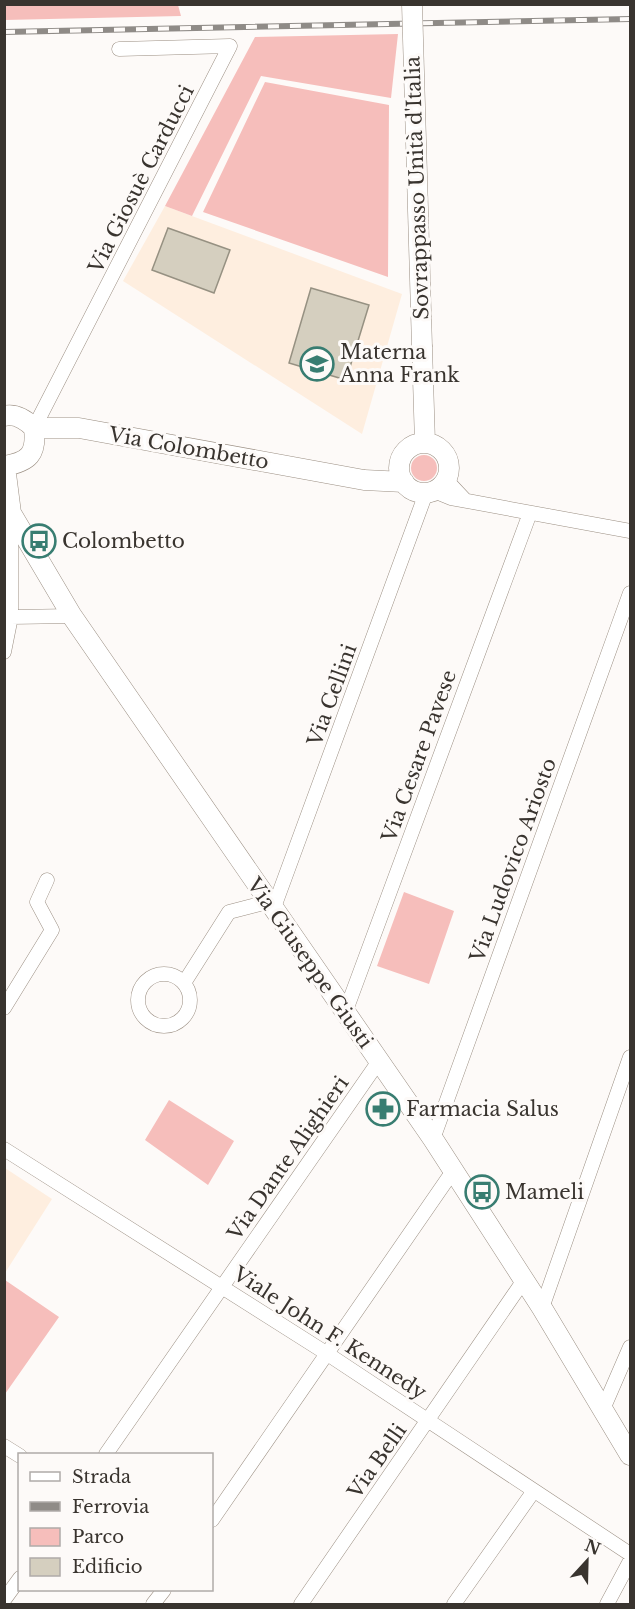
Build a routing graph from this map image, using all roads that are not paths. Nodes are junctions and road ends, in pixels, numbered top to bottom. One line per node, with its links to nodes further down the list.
1 (412, 4): 5 (street, Sovrappasso Unità d'Italia, bridge)
2 (119, 49): 4 (street, Via Giosuè Carducci)
3 (4, 416): 4 (street)
4 (34, 428): 7 (street); 9 (street, Via Colombetto)
5 (425, 443): 6 (street, Via Colombetto); 8 (street)
6 (402, 457): 9 (street, Via Colombetto); 10 (street)
7 (5, 466): 13 (street, Via Giuseppe Giusti)
8 (448, 474): 11 (street); 12 (street)
9 (344, 476): 10 (street, Via Colombetto)
10 (404, 482): 11 (street, Via Colombetto)
11 (430, 492): 12 (street, Via Colombetto); 21 (street, Via Cellini)
12 (467, 501): 14 (street, Via Colombetto)
13 (11, 513): 17 (street, Via Giuseppe Giusti); 18 (street)
14 (530, 513): 15 (street, Via Colombetto); 24 (street, Via Cesare Pavese)
15 (630, 531)
16 (630, 593): 27 (street, Via Ludovico Ariosto)
17 (72, 616): 18 (street); 21 (street, Via Giuseppe Giusti)
18 (11, 617): 19 (street)
19 (4, 652)
20 (47, 880): 23 (street)
21 (270, 906): 22 (street); 24 (street, Via Giuseppe Giusti)
22 (184, 983)
23 (4, 1008)
24 (345, 1013): 26 (street, Via Giuseppe Giusti)
25 (630, 1057): 32 (street)
26 (379, 1061): 27 (street, Via Giuseppe Giusti); 31 (street, Via Dante Alighieri)
27 (433, 1139): 29 (street, Via Giuseppe Giusti)
28 (4, 1149): 31 (street, Viale John F. Kennedy)
29 (453, 1171): 30 (street, Via Giuseppe Giusti); 34 (street)
30 (524, 1280): 32 (street, Via Giuseppe Giusti); 36 (street, Via Belli)
31 (222, 1287): 34 (street, Viale John F. Kennedy); 38 (street, Via Dante Alighieri)
32 (542, 1308): 35 (street, Via Giuseppe Giusti)
33 (630, 1347): 35 (street)
34 (326, 1353): 36 (street, Viale John F. Kennedy); 42 (street)
35 (603, 1407): 40 (street, Via Giuseppe Giusti)
36 (429, 1420): 41 (street, Viale John F. Kennedy); 49 (street, Via Belli)
37 (4, 1446): 39 (street)
38 (106, 1453)
39 (18, 1455)
40 (630, 1455)
41 (533, 1492): 43 (street, Viale John F. Kennedy); 50 (street)
42 (213, 1519)
43 (630, 1554)
44 (630, 1561): 51 (street)
45 (18, 1581): 47 (street)
46 (163, 1591): 48 (street)
47 (4, 1600)
48 (153, 1605)
49 (301, 1605)
50 (454, 1605)
51 (606, 1605)

